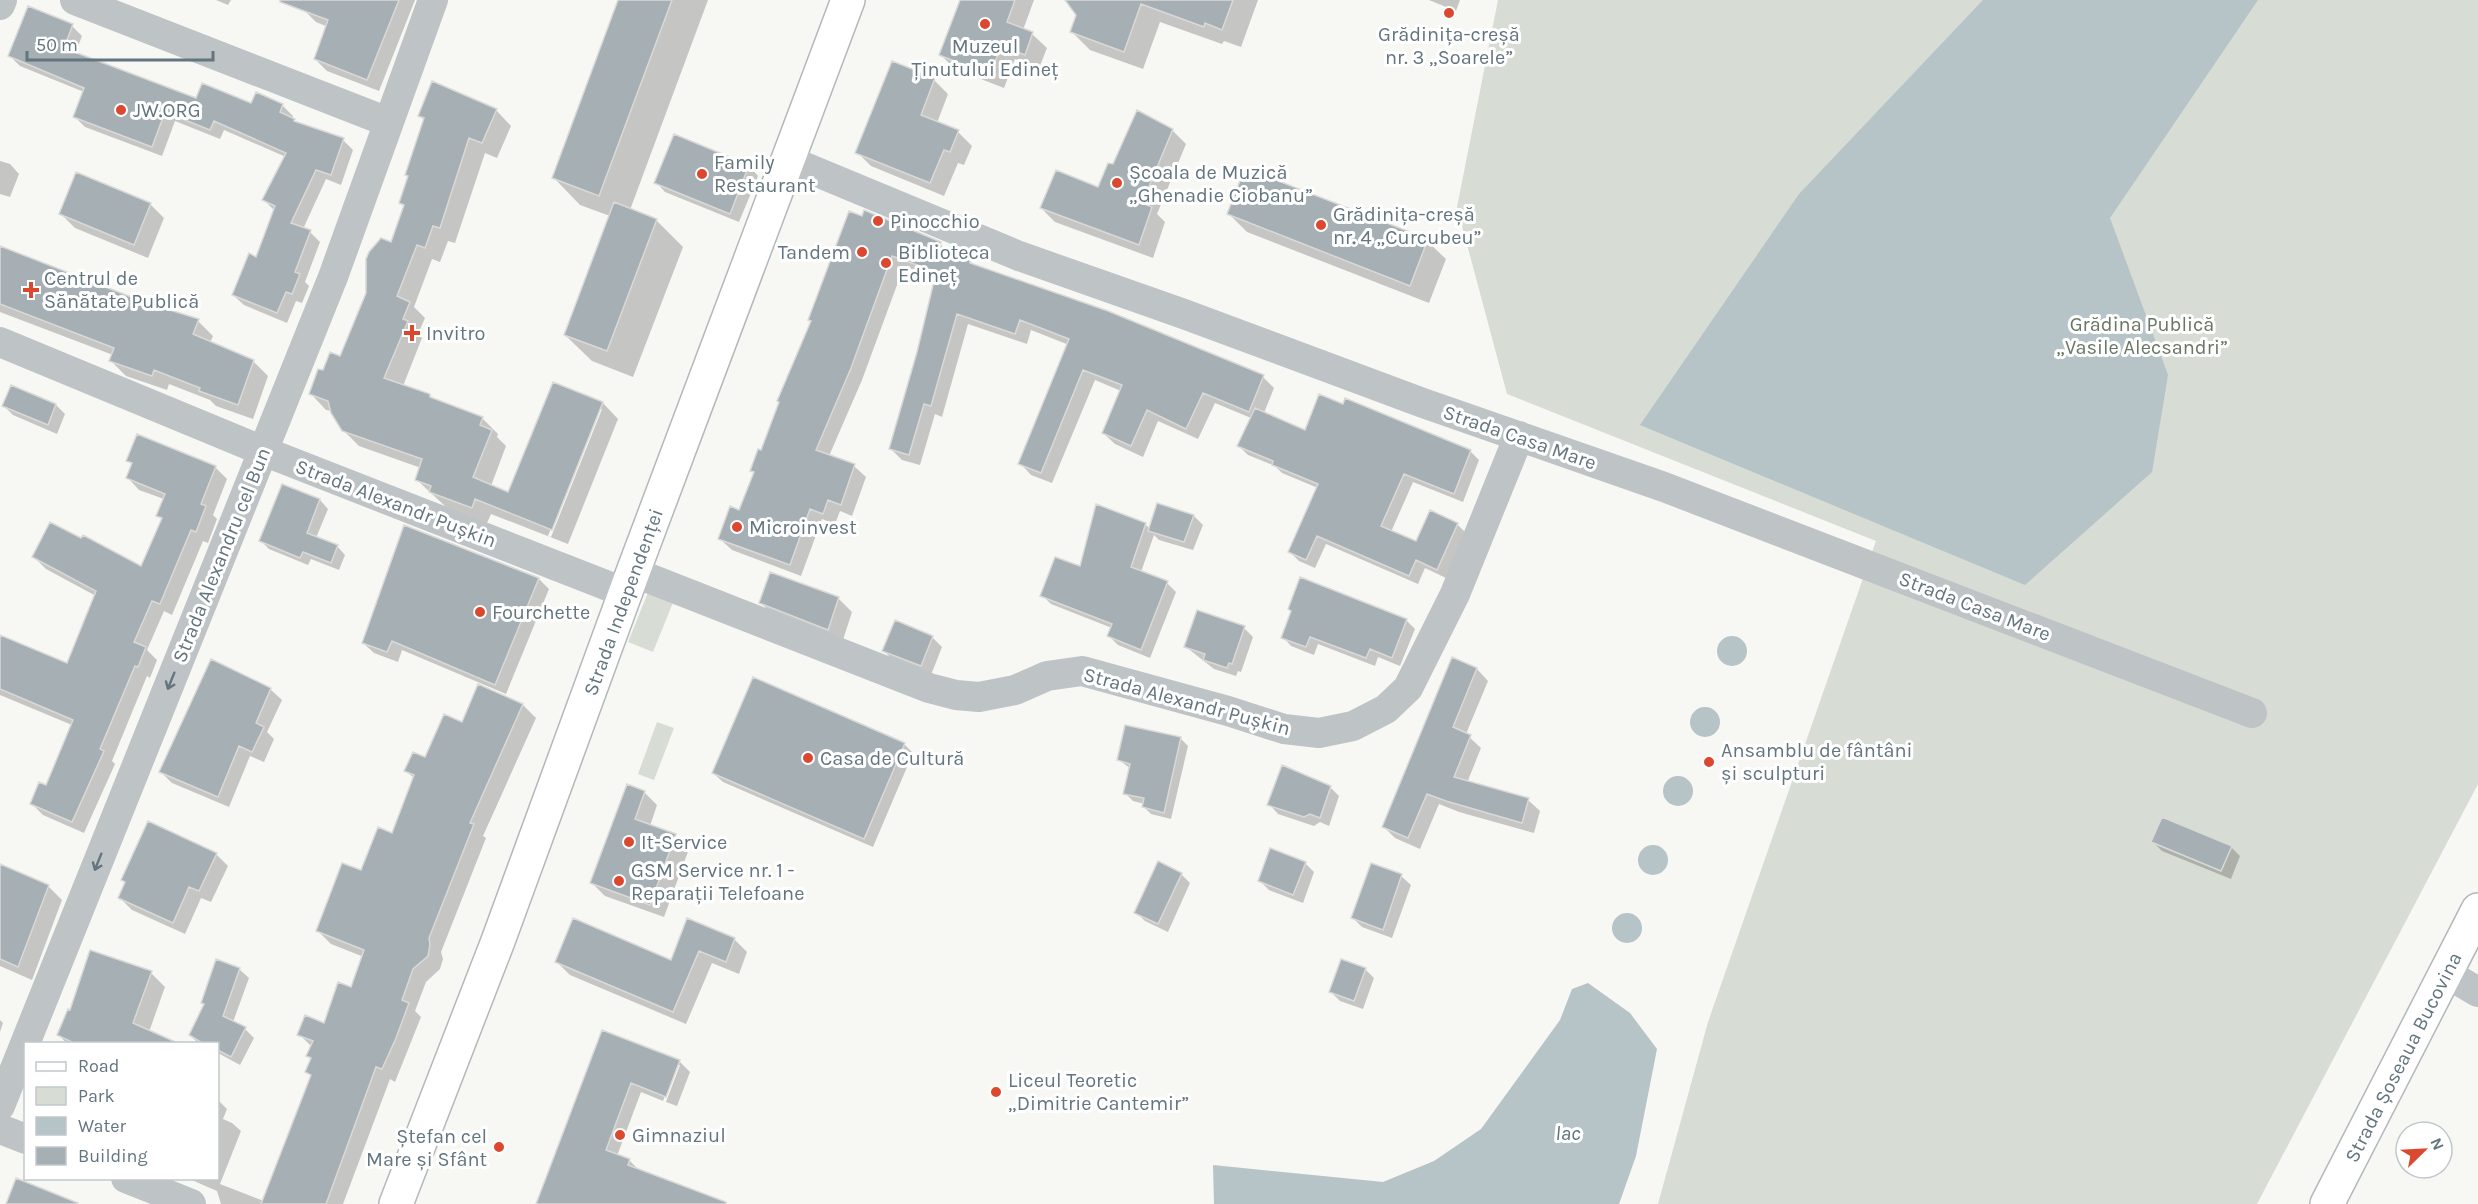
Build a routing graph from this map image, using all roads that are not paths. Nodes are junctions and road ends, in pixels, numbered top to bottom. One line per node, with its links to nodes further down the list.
1 (2, 0): 5 (street)
2 (75, 0): 6 (street)
3 (433, 0): 6 (street, Strada Alexandru cel Bun)
4 (848, 0): 7 (main road, Strada Independenței)
5 (0, 5)
6 (388, 122): 10 (street, Strada Alexandru cel Bun)
7 (788, 160): 9 (street, Strada Casa Mare); 11 (main road, Strada Independenței)
8 (0, 342): 10 (street, Strada Alexandr Pușkin)
9 (1519, 436): 11 (street, Strada Alexandr Pușkin); 12 (street, Strada Casa Mare)
10 (263, 451): 11 (street, Strada Alexandr Pușkin); 16 (street, Strada Alexandru cel Bun, one-way to 16)
11 (630, 583): 23 (main road, Strada Independenței)
12 (2252, 713)
13 (2478, 910): 14 (main road, Strada Șoseaua Bucovina)
14 (2446, 973): 15 (street); 24 (main road, Strada Șoseaua Bucovina)
15 (2478, 992)
16 (26, 1042)
17 (24, 1046): 18 (street, Strada Alexandru cel Bun, one-way to 18)
18 (0, 1106)
19 (0, 1129): 20 (street)
20 (24, 1138)
21 (129, 1180): 22 (street)
22 (191, 1204)
23 (396, 1204)
24 (2327, 1204)

